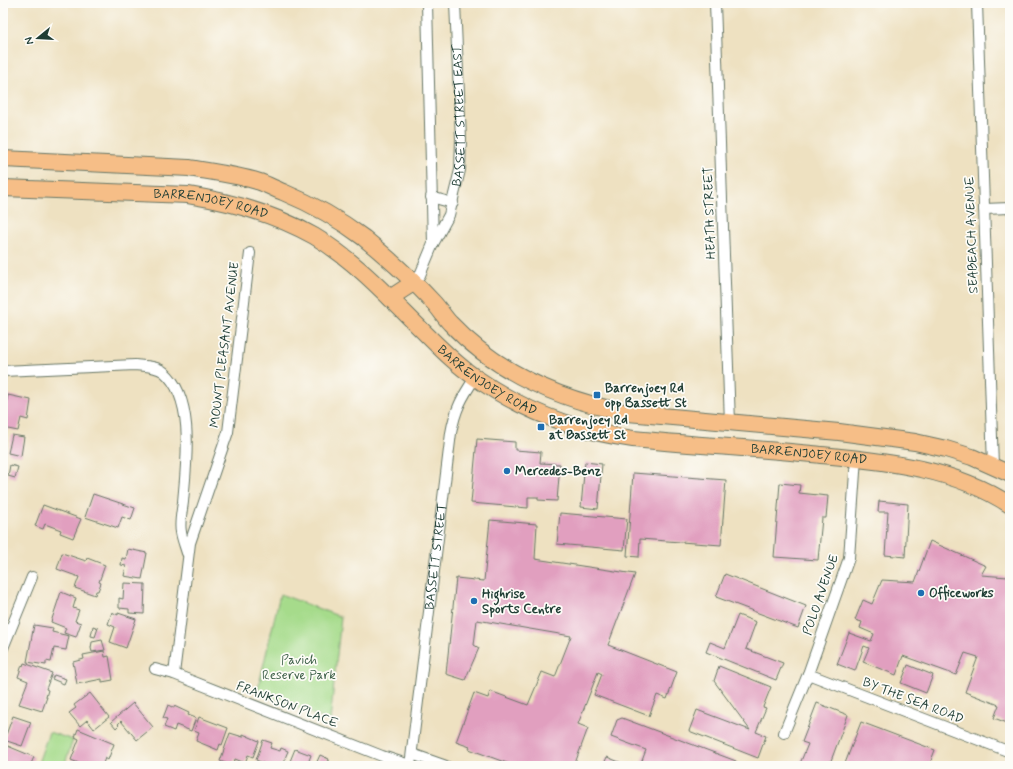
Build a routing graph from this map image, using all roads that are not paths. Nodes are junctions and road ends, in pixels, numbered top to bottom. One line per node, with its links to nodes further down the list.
1 (427, 3): 7 (street, BASSETT STREET EAST)
2 (454, 3): 8 (street, BASSETT STREET EAST)
3 (715, 3): 18 (street, HEATH STREET)
4 (977, 3): 10 (street, SEABEACH AVENUE)
5 (3, 159): 13 (main road, BARRENJOEY ROAD)
6 (3, 188): 14 (main road, BARRENJOEY ROAD)
7 (431, 197): 8 (street, BASSETT STREET EAST); 11 (street, BASSETT STREET EAST)
8 (453, 203): 11 (street, BASSETT STREET EAST)
9 (1010, 208): 10 (street)
10 (984, 210): 20 (street, SEABEACH AVENUE)
11 (433, 244): 13 (street, BASSETT STREET EAST)
12 (250, 253): 23 (street, MOUNT PLEASANT AVENUE)
13 (413, 283): 14 (main road, BASSETT STREET EAST); 15 (main road, BARRENJOEY ROAD)
14 (390, 298): 17 (main road, BARRENJOEY ROAD)
15 (490, 358): 17 (main road, BASSETT STREET); 18 (main road, BARRENJOEY ROAD)
16 (3, 371): 23 (street)
17 (475, 378): 19 (main road, BARRENJOEY ROAD); 31 (street, BASSETT STREET)
18 (730, 423): 20 (main road, BARRENJOEY ROAD)
19 (856, 458): 22 (main road, BARRENJOEY ROAD); 28 (street, POLO AVENUE)
20 (993, 466): 21 (main road, BARRENJOEY ROAD)
21 (1010, 474)
22 (1010, 505)
23 (188, 557): 27 (street, MOUNT PLEASANT AVENUE)
24 (32, 577): 25 (street)
25 (3, 648)
26 (155, 669): 27 (street, FRANKSON PLACE)
27 (174, 674): 32 (street, FRANKSON PLACE)
28 (808, 674): 29 (street, POLO AVENUE); 30 (street, BY THE SEA ROAD)
29 (784, 733)
30 (1010, 752)
31 (412, 754): 32 (street, BASSETT STREET); 33 (street)
32 (410, 765)
33 (446, 766)

